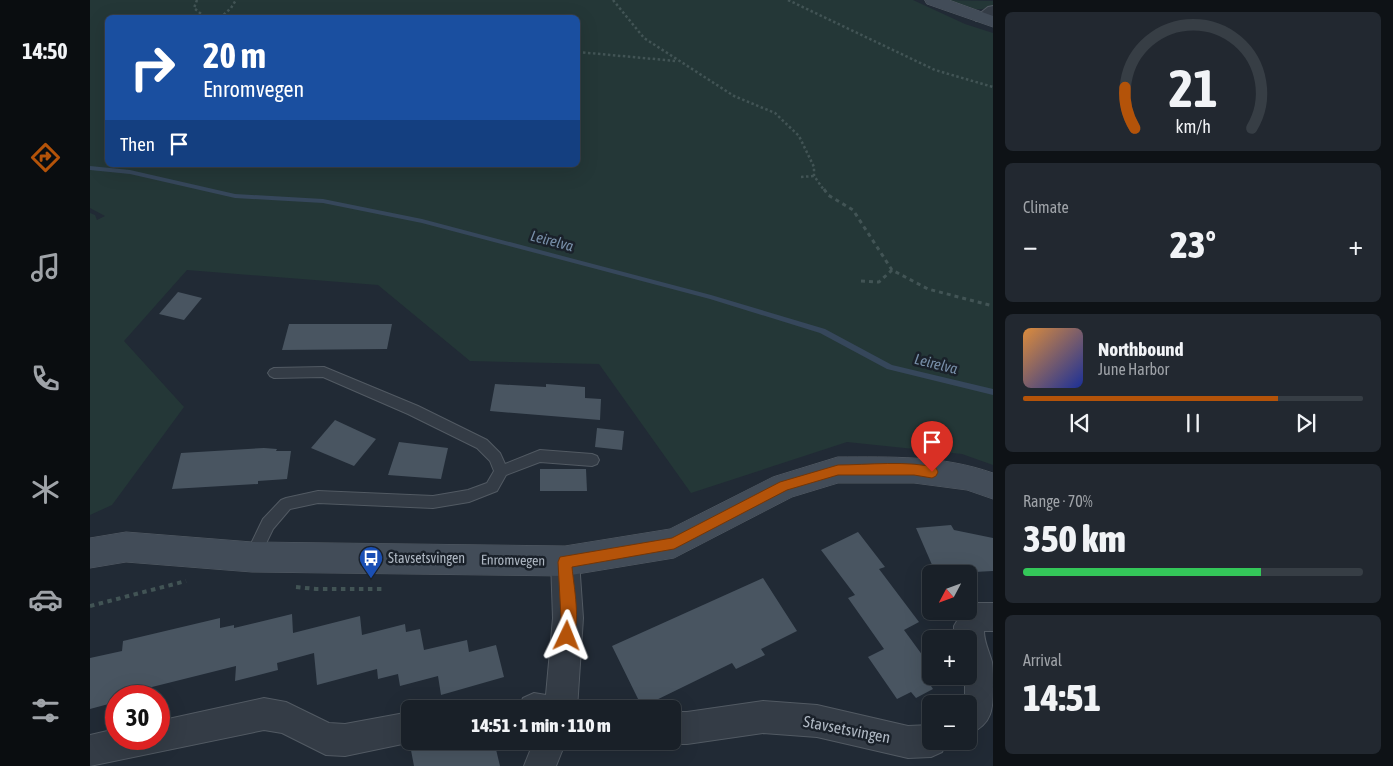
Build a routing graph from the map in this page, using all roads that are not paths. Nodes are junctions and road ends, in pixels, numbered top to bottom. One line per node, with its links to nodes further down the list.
1 (932, 0): 2 (street)
2 (989, 17)
3 (274, 373): 5 (lane)
4 (592, 460): 5 (lane)
5 (501, 471): 8 (lane)
6 (993, 486): 9 (street, Enromvegen)
7 (90, 553): 8 (street, Enromvegen)
8 (252, 558): 9 (street, Enromvegen)
9 (565, 562): 13 (street)
10 (993, 618): 11 (street)
11 (969, 630)
12 (977, 661): 14 (street)
13 (562, 700)
14 (977, 705)
15 (681, 728): 18 (street, Stavsetsvingen)
16 (401, 730): 17 (street)
17 (170, 734)
18 (922, 741)
19 (105, 748): 21 (street)
20 (546, 750): 22 (street)
21 (90, 751)
22 (540, 766)

